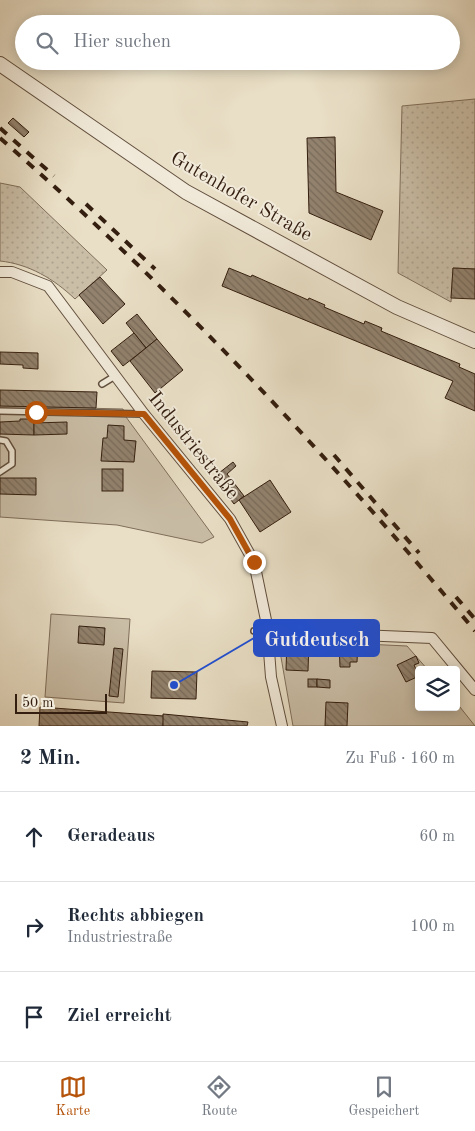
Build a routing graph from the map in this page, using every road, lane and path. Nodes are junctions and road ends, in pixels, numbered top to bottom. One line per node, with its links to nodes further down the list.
1 (0, 64): 3 (street, Gutenhofer Straße)
2 (0, 272): 4 (street, Industriestraße)
3 (475, 341)
4 (116, 376): 5 (lane); 7 (street, Industriestraße)
5 (102, 384)
6 (0, 411): 7 (lane)
7 (144, 414): 10 (street, Industriestraße)
8 (0, 440): 9 (lane)
9 (0, 472)
10 (268, 629): 11 (lane); 12 (street); 13 (street, Industriestraße)
11 (254, 631)
12 (475, 690)
13 (282, 726)

